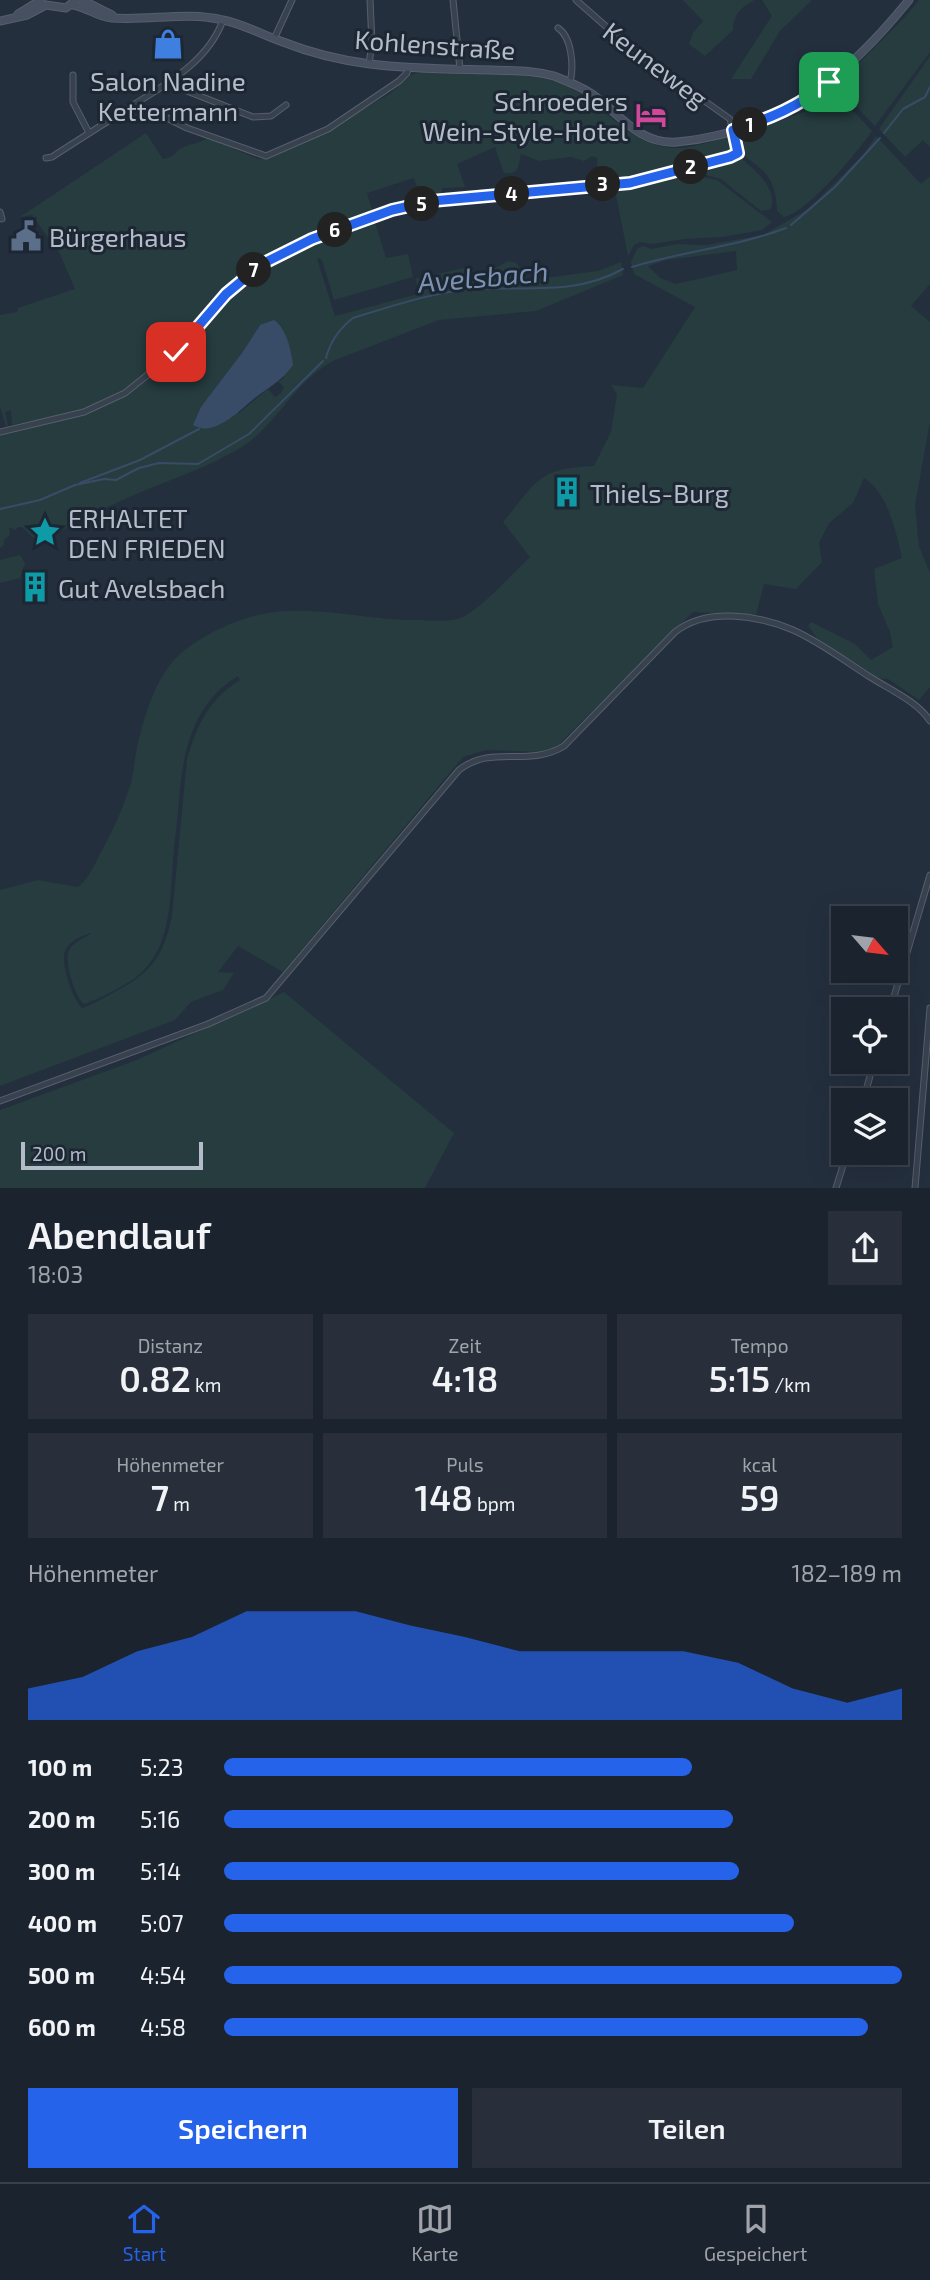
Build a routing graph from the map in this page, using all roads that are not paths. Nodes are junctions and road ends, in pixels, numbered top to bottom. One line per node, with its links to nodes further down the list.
1 (41, 0): 10 (main road, Kohlenstraße)
2 (82, 0): 11 (main road, Kohlenstraße)
3 (292, 0): 15 (street)
4 (370, 0): 16 (street)
5 (453, 0): 18 (street)
6 (576, 0): 24 (street, Keuneweg)
7 (909, 0): 24 (main road, Kohlenstraße)
8 (74, 2): 9 (main road, Kohlenstraße); 11 (main road, Kohlenstraße)
9 (49, 3): 10 (main road, Kohlenstraße)
10 (12, 18): 13 (main road, Kohlenstraße)
11 (119, 19): 12 (main road, Kohlenstraße)
12 (223, 20): 15 (main road, Kohlenstraße); 20 (street)
13 (0, 21)
14 (558, 28): 21 (street)
15 (274, 38): 16 (main road, Kohlenstraße)
16 (369, 64): 17 (main road, Kohlenstraße)
17 (409, 67): 18 (main road, Kohlenstraße); 23 (street)
18 (460, 69): 21 (main road, Kohlenstraße)
19 (73, 75): 25 (street)
20 (178, 77): 22 (street); 25 (street)
21 (570, 82): 24 (main road, Kohlenstraße)
22 (286, 104)
23 (167, 118)
24 (733, 130): 27 (street)
25 (89, 133): 26 (street)
26 (46, 158)
27 (0, 432)
28 (930, 722): 32 (street)
29 (930, 875): 30 (street)
30 (894, 997)
31 (930, 1008): 35 (street)
32 (0, 1101)
33 (843, 1165): 34 (street)
34 (836, 1188)
35 (915, 1188)

